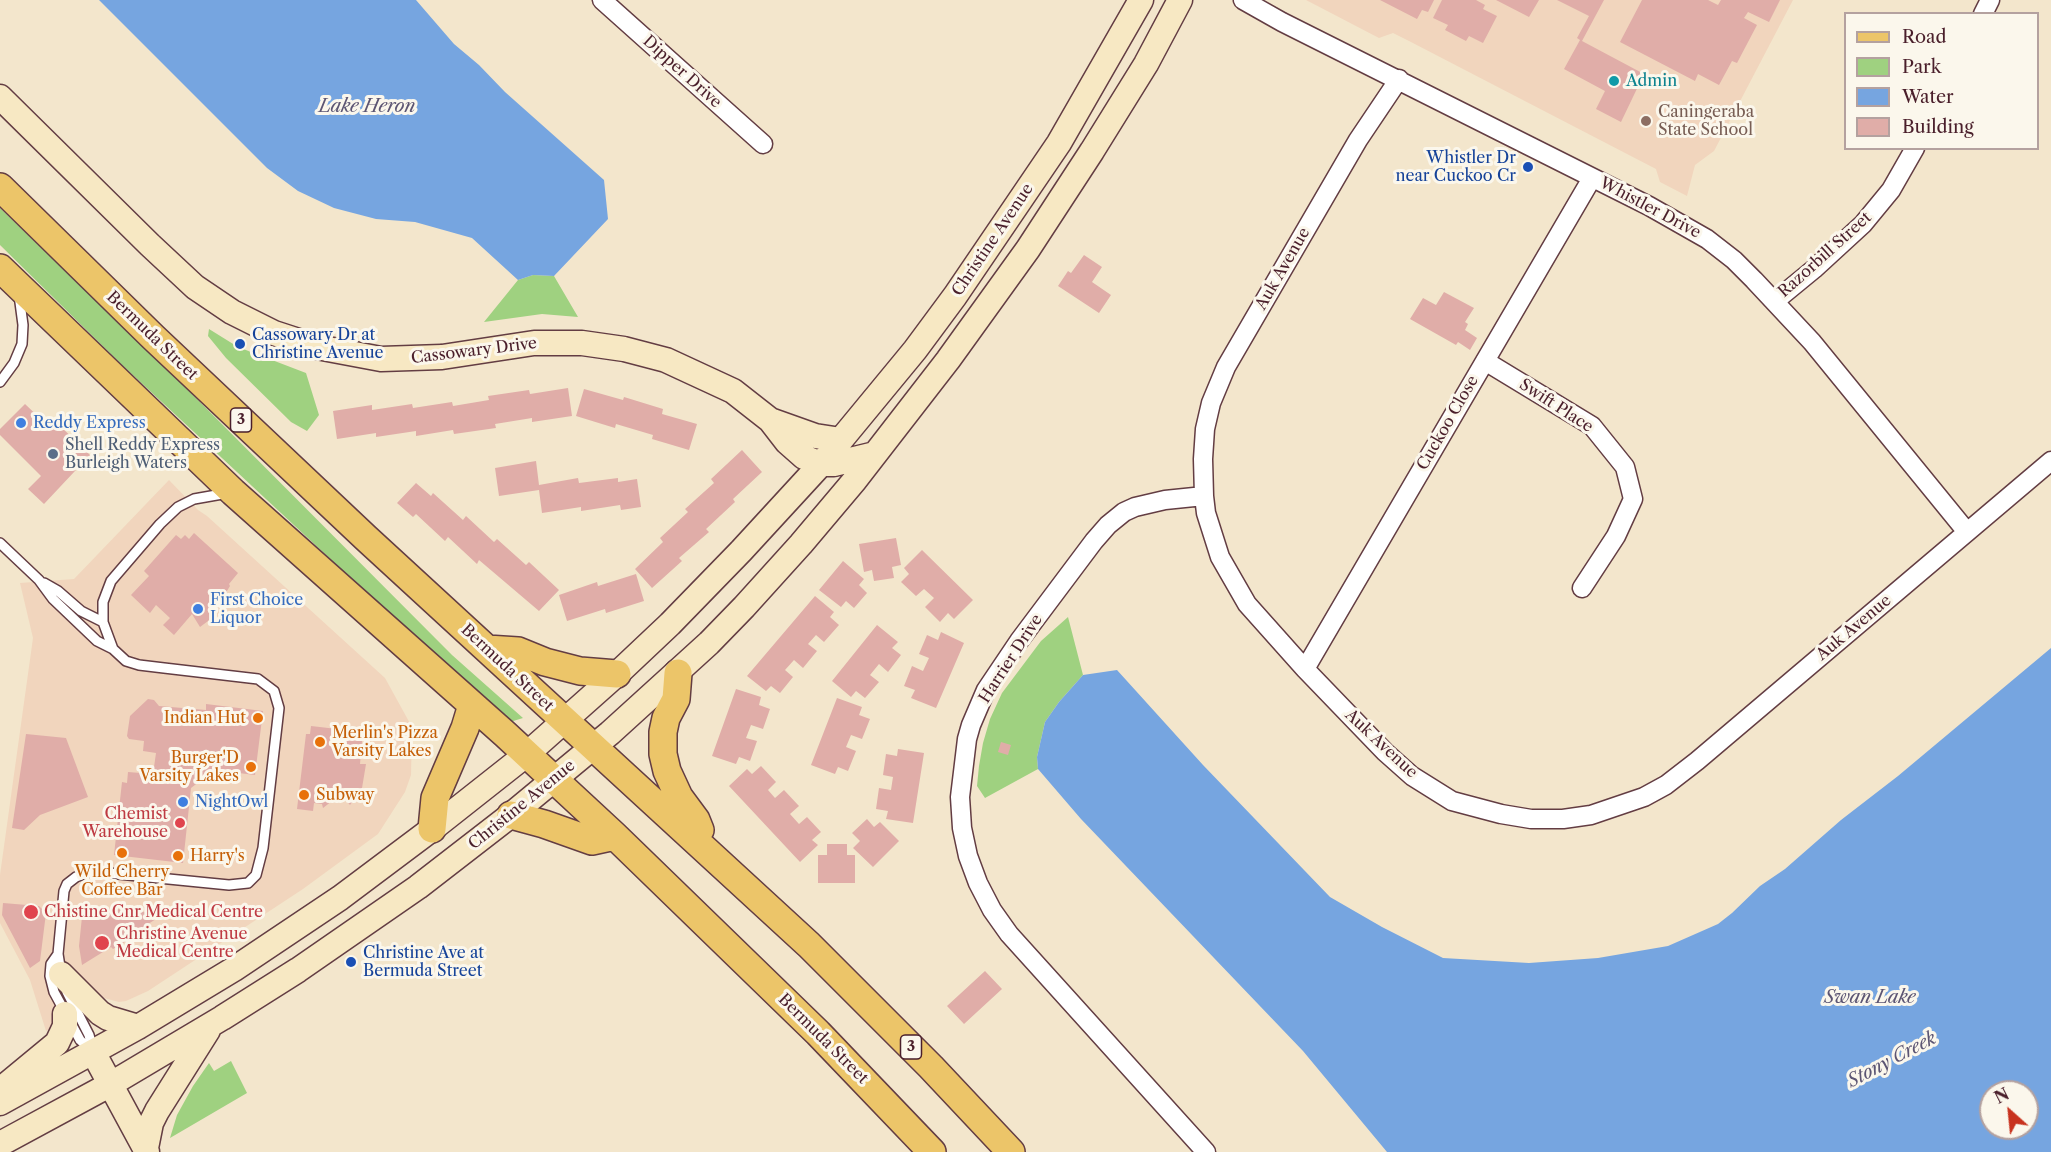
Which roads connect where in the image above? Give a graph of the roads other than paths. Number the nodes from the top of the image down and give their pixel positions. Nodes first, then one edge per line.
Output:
1 (602, 0) edge
2 (1141, 0) edge
3 (1180, 0) edge
4 (1243, 0) edge
5 (1399, 79) junction
6 (0, 96) edge
7 (763, 144) dead end
8 (1914, 150) edge
9 (1592, 178) junction
10 (0, 187) edge
11 (1028, 249) junction
12 (9, 277) edge
13 (955, 296) junction
14 (1774, 301) junction
15 (1485, 361) junction
16 (0, 382) edge
17 (770, 420) junction
18 (841, 440) junction
19 (875, 454) junction
20 (2051, 460) edge
21 (821, 464) junction
22 (233, 492) junction
23 (1204, 496) junction
24 (1967, 532) junction
25 (0, 543) edge
26 (39, 580) junction
27 (1582, 588) dead end
28 (103, 622) junction
29 (113, 649) junction
30 (487, 649) junction
31 (1305, 669) junction
32 (678, 672) junction
33 (617, 674) junction
34 (472, 705) junction
35 (565, 722) junction
36 (593, 747) junction
37 (527, 754) junction
38 (554, 779) junction
39 (511, 816) junction
40 (432, 829) junction
41 (615, 836) junction
42 (708, 850) junction
43 (59, 964) junction
44 (65, 1014) junction
45 (211, 1025) junction
46 (138, 1027) junction
47 (93, 1052) junction
48 (111, 1084) junction
49 (0, 1090) edge
50 (0, 1103) edge
51 (0, 1144) edge
52 (146, 1150) edge
53 (932, 1152) edge
54 (1011, 1152) edge
55 (1206, 1152) edge

1 - 7 street, Dipper Drive
2 - 13 street, Christine Avenue
3 - 11 street, Christine Avenue
4 - 5 street, Whistler Drive
5 - 9 street, Whistler Drive
5 - 23 street, Auk Avenue
6 - 17 street, Cassowary Drive
8 - 14 street, Razorbill Street
9 - 14 street, Whistler Drive
9 - 15 street, Cuckoo Close
10 - 30 main road, Bermuda Street / 3
11 - 13 street
11 - 19 street, Christine Avenue
12 - 16 lane
12 - 22 main road, Bermuda Street
13 - 18 street, Christine Avenue
14 - 24 street, Whistler Drive
15 - 27 street, Swift Place
15 - 31 street, Cuckoo Close
17 - 18 street, Cassowary Drive
17 - 21 street, Cassowary Drive
18 - 21 street, Christine Avenue
19 - 21 street
19 - 32 street, Christine Avenue
20 - 24 street, Auk Avenue
21 - 33 street, Christine Avenue
22 - 28 lane
22 - 34 main road, Bermuda Street
23 - 31 street, Auk Avenue
23 - 55 street, Harrier Drive
24 - 31 street, Auk Avenue
25 - 26 lane
26 - 28 lane
26 - 29 lane
28 - 29 lane
29 - 43 lane
30 - 33 main road
30 - 35 main road, Bermuda Street / 3
32 - 36 street, Christine Avenue
32 - 42 main road
33 - 35 street, Christine Avenue
34 - 37 main road, Bermuda Street
34 - 40 main road
35 - 36 main road, Bermuda Street / 3
35 - 37 street, Christine Avenue
36 - 38 street, Christine Avenue
36 - 42 main road, Bermuda Street / 3
37 - 38 main road, Bermuda Street
37 - 40 street, Christine Avenue
38 - 39 street, Christine Avenue
38 - 41 main road, Bermuda Street
39 - 41 main road
39 - 45 street, Christine Avenue
40 - 46 street, Christine Avenue
41 - 53 main road, Bermuda Street
42 - 54 main road, Bermuda Street / 3
43 - 44 lane
43 - 46 street
43 - 47 lane
44 - 47 lane
44 - 49 street
45 - 48 street, Christine Avenue
45 - 52 street
46 - 47 street, Christine Avenue
47 - 48 street
47 - 50 street, Christine Avenue
48 - 51 street, Christine Avenue
48 - 52 street

